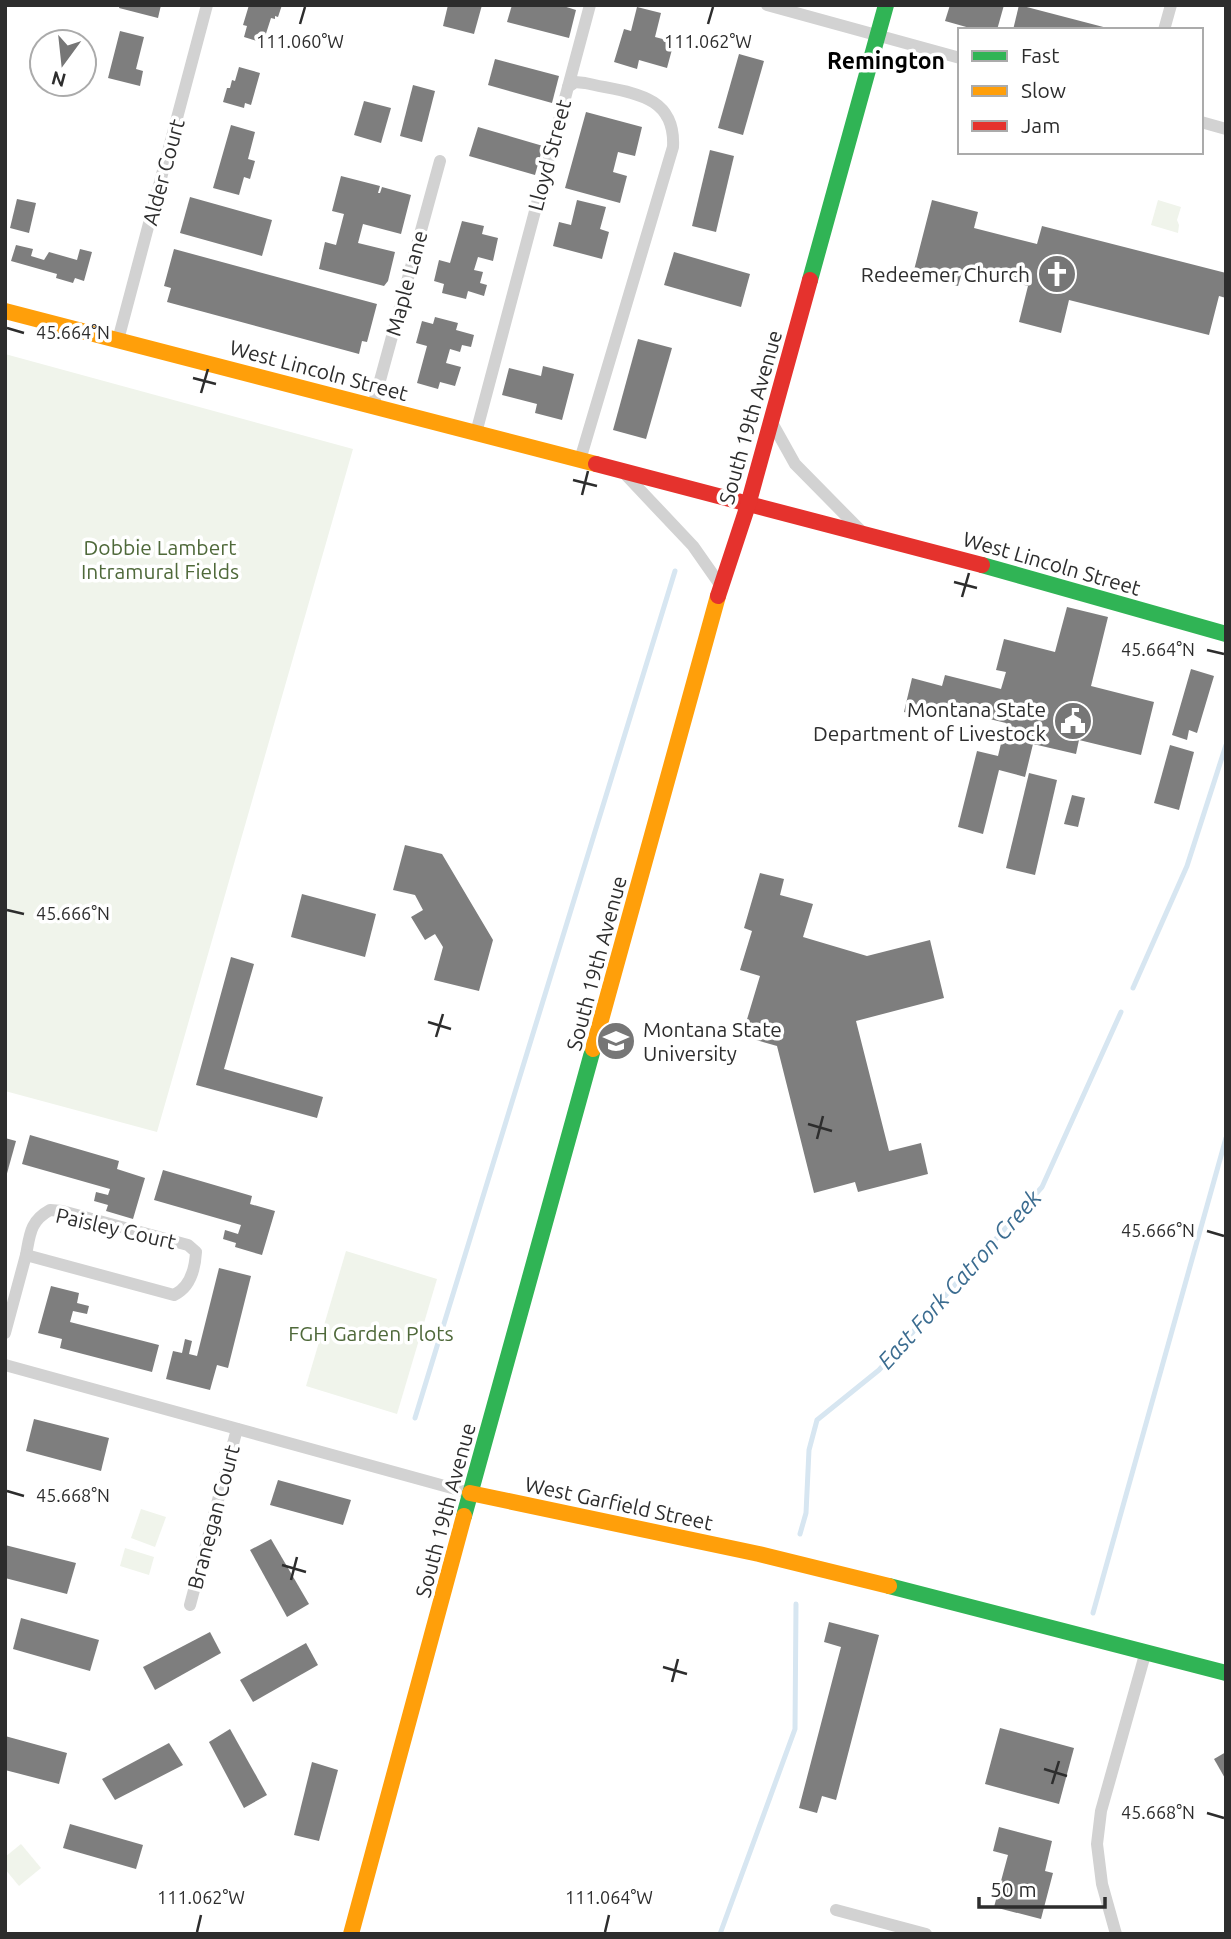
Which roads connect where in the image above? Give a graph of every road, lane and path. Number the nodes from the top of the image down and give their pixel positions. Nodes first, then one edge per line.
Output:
1 (207, 5) edge
2 (590, 5) edge
3 (768, 5) edge
4 (886, 5) edge
5 (1171, 5) edge
6 (1165, 28) edge
7 (877, 36) junction
8 (958, 57) edge
9 (568, 87) junction
10 (1203, 123) edge
11 (1226, 129) edge
12 (440, 161) dead end
13 (5, 311) edge
14 (118, 340) junction
15 (373, 406) junction
16 (771, 421) junction
17 (476, 433) junction
18 (580, 460) junction
19 (623, 471) junction
20 (748, 505) junction
21 (866, 536) junction
22 (721, 586) junction
23 (1226, 634) edge
24 (26, 1255) junction
25 (5, 1332) edge
26 (5, 1365) edge
27 (237, 1429) junction
28 (470, 1493) junction
29 (190, 1605) dead end
30 (1146, 1651) junction
31 (1226, 1674) edge
32 (836, 1910) dead end
33 (1113, 1933) edge
34 (351, 1934) edge
35 (926, 1934) edge

1 - 14 street, Alder Court
2 - 9 street
3 - 7 street
4 - 7 street, South 19th Avenue
5 - 6 street
7 - 8 street
7 - 16 street, South 19th Avenue
9 - 17 street, Lloyd Street
9 - 18 street, Lloyd Street
10 - 11 street
12 - 15 street, Maple Lane
13 - 14 street, West Lincoln Street
14 - 15 street, West Lincoln Street
15 - 17 street, West Lincoln Street
16 - 20 street, South 19th Avenue
16 - 21 street
17 - 18 street, West Lincoln Street
18 - 19 street, West Lincoln Street
19 - 20 street, West Lincoln Street
19 - 22 street
20 - 21 street, West Lincoln Street
20 - 22 street, South 19th Avenue
21 - 23 street, West Lincoln Street
22 - 28 street, South 19th Avenue
24 - 24 street, Paisley Court
24 - 25 street, Paisley Court
26 - 27 street, West Garfield Street
27 - 28 street, West Garfield Street
27 - 29 street, Branegan Court
28 - 30 street, West Garfield Street
28 - 34 street, South 19th Avenue
30 - 31 street, West Garfield Street
30 - 33 street
32 - 35 street

